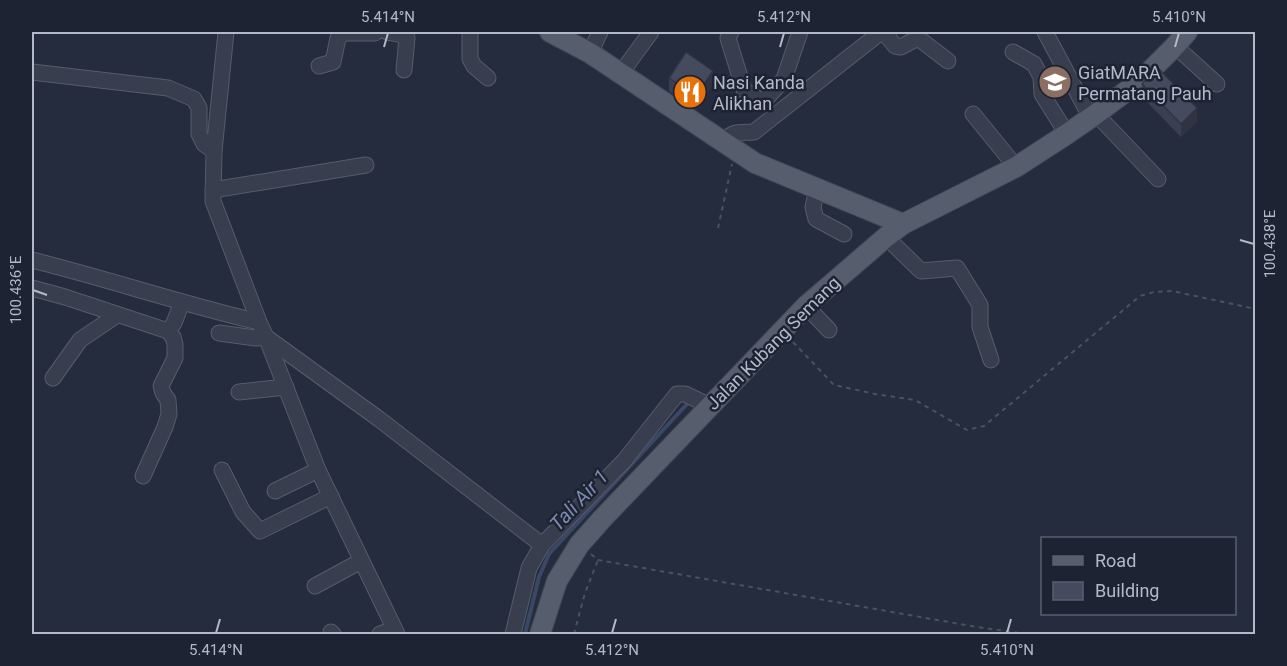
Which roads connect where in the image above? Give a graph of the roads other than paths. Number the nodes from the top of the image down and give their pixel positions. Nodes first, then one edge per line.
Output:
1 (226, 32) edge
2 (376, 32) edge
3 (387, 32) edge
4 (470, 32) edge
5 (550, 32) edge
6 (600, 32) edge
7 (651, 32) edge
8 (731, 32) edge
9 (800, 32) edge
10 (882, 32) edge
11 (1045, 32) edge
12 (1181, 39) edge
13 (1013, 52) dead end
14 (590, 53) junction
15 (948, 61) dead end
16 (319, 66) dead end
17 (404, 70) dead end
18 (32, 72) edge
19 (621, 73) junction
20 (488, 78) dead end
21 (1217, 84) dead end
22 (973, 114) dead end
23 (1093, 116) junction
24 (1068, 134) junction
25 (729, 146) junction
26 (214, 151) junction
27 (366, 165) dead end
28 (1016, 167) junction
29 (1158, 179) dead end
30 (817, 189) junction
31 (213, 190) junction
32 (903, 224) junction
33 (844, 234) dead end
34 (886, 237) junction
35 (32, 260) edge
36 (74, 271) junction
37 (32, 288) edge
38 (65, 297) junction
39 (182, 302) junction
40 (806, 306) junction
41 (117, 315) junction
42 (259, 322) junction
43 (829, 330) dead end
44 (168, 331) junction
45 (219, 333) dead end
46 (266, 338) junction
47 (991, 360) dead end
48 (53, 378) dead end
49 (286, 387) junction
50 (239, 392) dead end
51 (710, 406) junction
52 (222, 470) dead end
53 (318, 470) junction
54 (143, 476) dead end
55 (275, 491) dead end
56 (331, 496) junction
57 (542, 545) junction
58 (361, 561) junction
59 (315, 586) dead end
60 (390, 633) edge
61 (513, 634) edge
62 (540, 634) edge

1 - 26 street
2 - 16 street
3 - 17 street
4 - 20 street
5 - 14 main road
6 - 14 street
7 - 19 street
8 - 9 street
10 - 15 street
10 - 25 street
11 - 23 street
12 - 21 street
12 - 23 main road, Jalan Kubang Semang
13 - 24 street
14 - 19 main road
18 - 26 street
19 - 25 main road
22 - 28 street
23 - 24 main road, Jalan Kubang Semang
23 - 29 street
24 - 28 main road, Jalan Kubang Semang
25 - 30 main road
26 - 31 street
27 - 31 street
28 - 32 main road, Jalan Kubang Semang
30 - 32 main road
30 - 33 street
31 - 42 street
32 - 34 main road, Jalan Kubang Semang
34 - 40 main road, Jalan Kubang Semang
34 - 47 street
35 - 36 street
36 - 38 street
36 - 39 street
37 - 38 street
38 - 41 street
39 - 42 street
39 - 44 street
40 - 43 street
40 - 51 main road, Jalan Kubang Semang
41 - 44 street
41 - 48 street
42 - 46 street
44 - 54 street
45 - 46 street
46 - 49 street
46 - 57 street
49 - 50 street
49 - 53 street
51 - 57 street
51 - 62 main road, Jalan Kubang Semang
52 - 56 street
53 - 55 street
53 - 56 street
56 - 58 street
57 - 61 street
58 - 59 street
58 - 60 street

